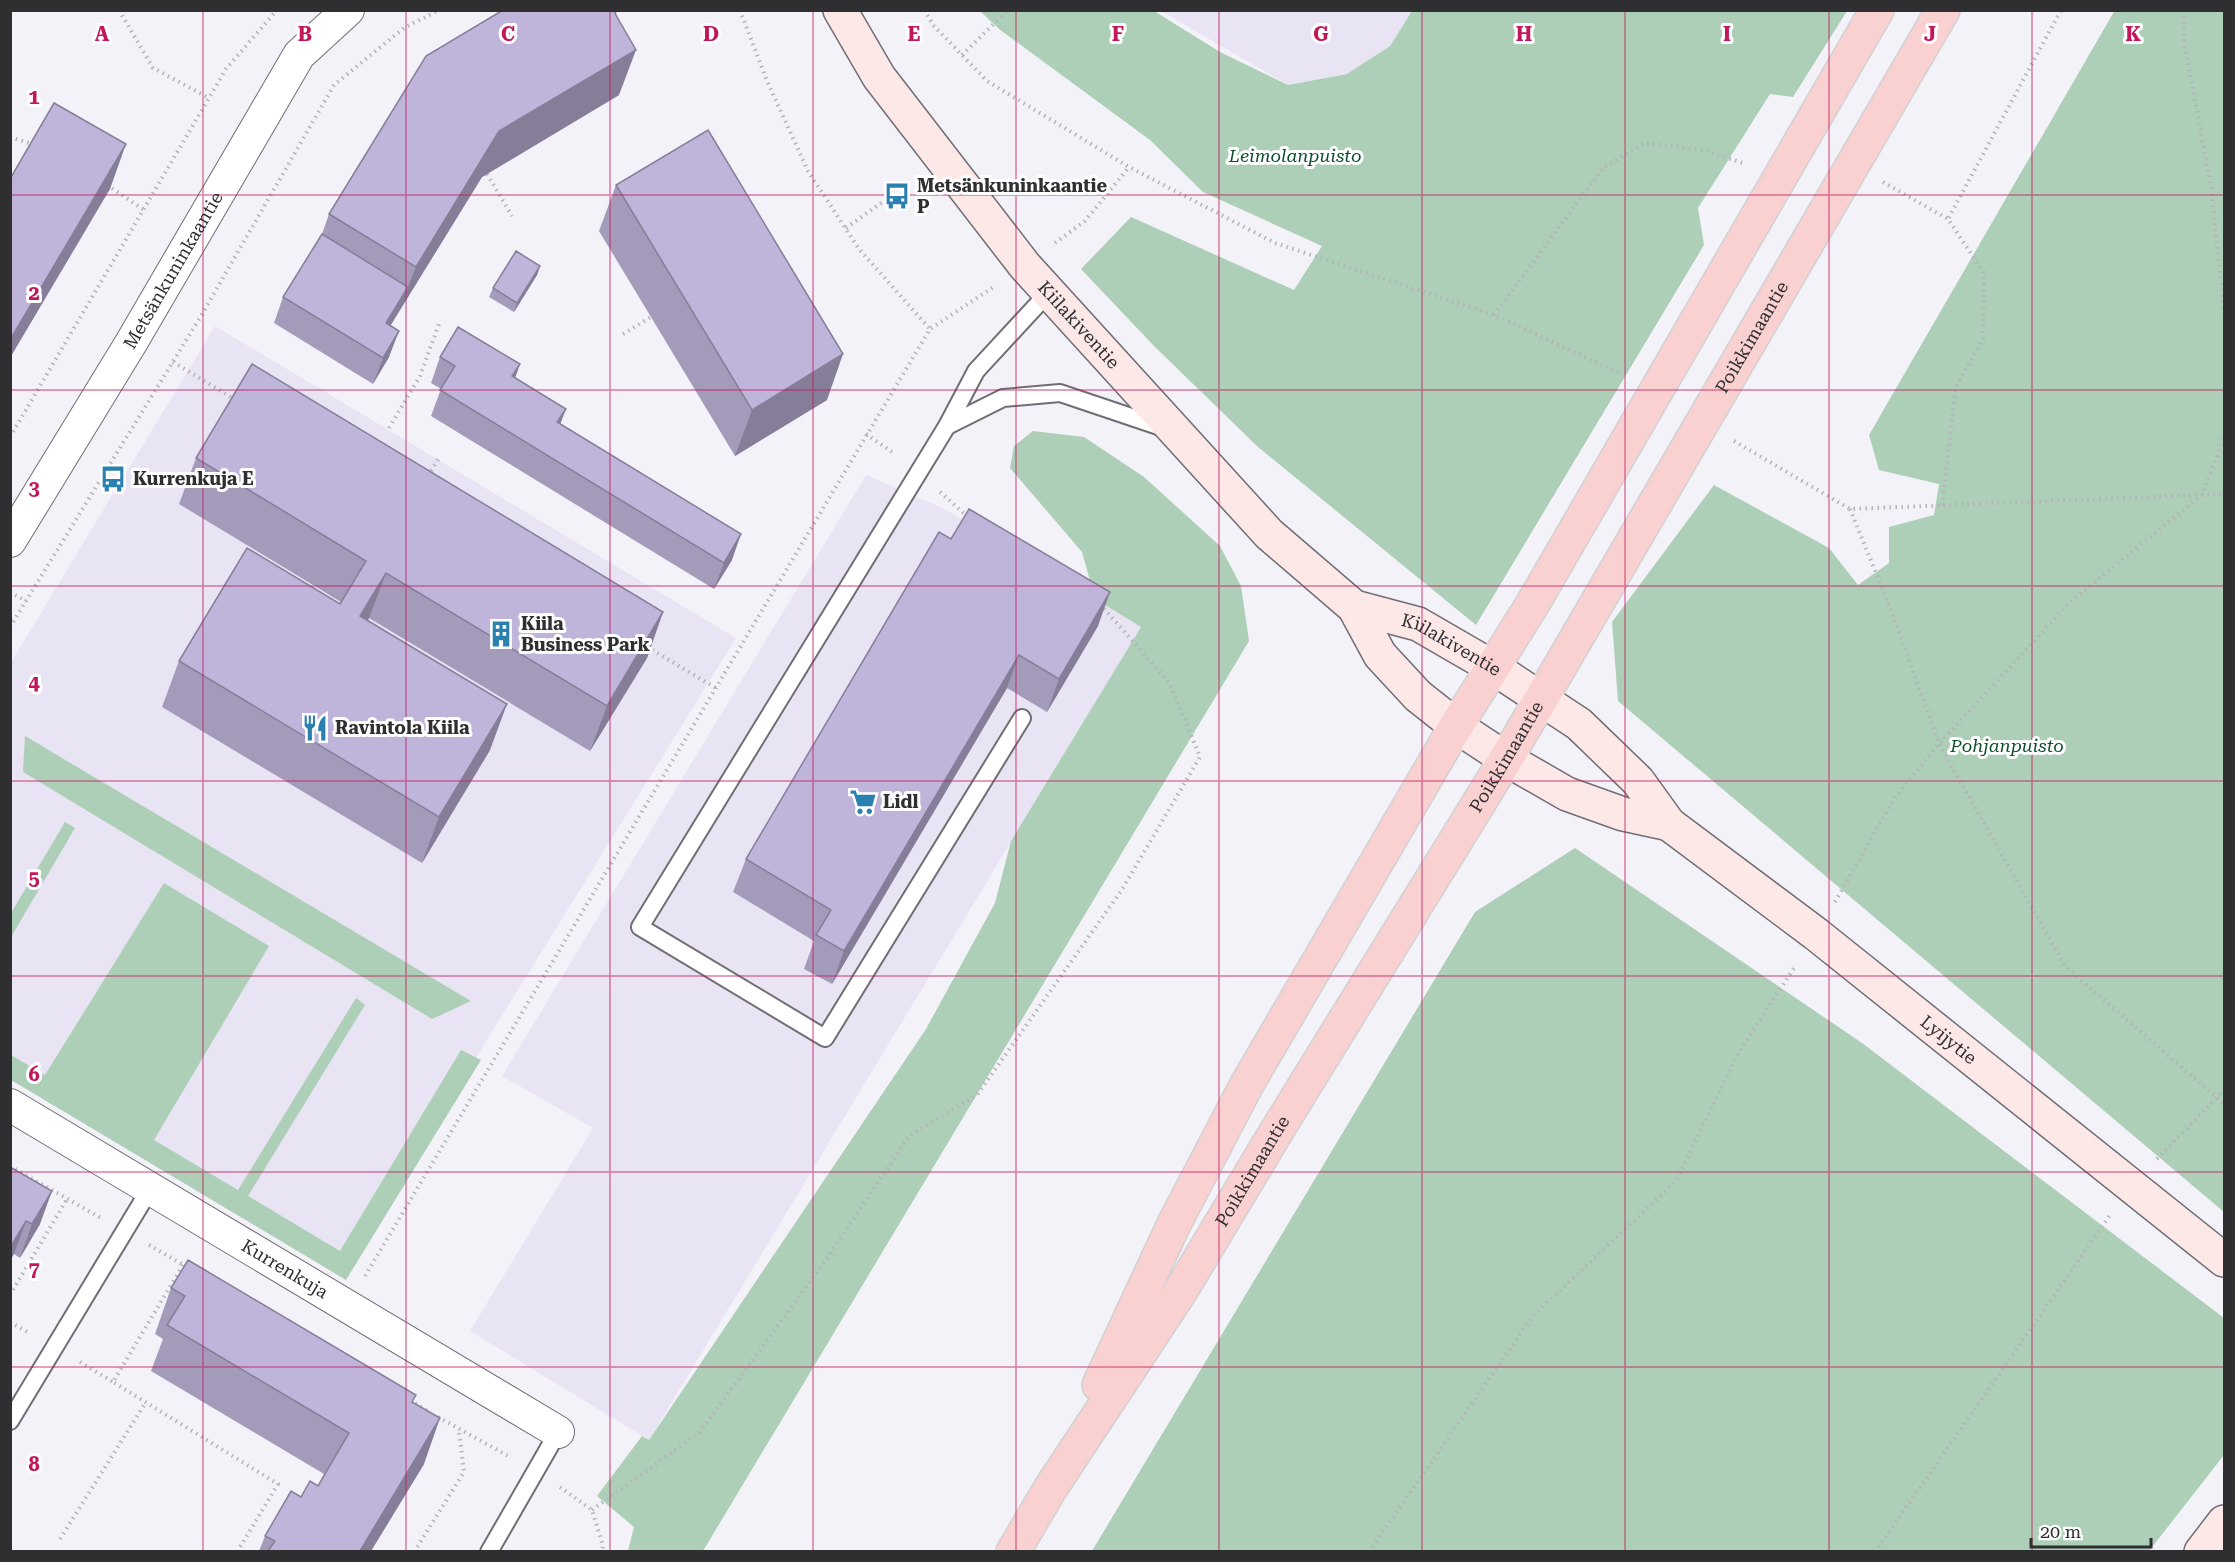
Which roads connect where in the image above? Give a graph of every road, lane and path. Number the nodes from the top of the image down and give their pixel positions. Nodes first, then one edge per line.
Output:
1 (119, 10) edge
2 (276, 10) edge
3 (348, 10) edge
4 (439, 10) edge
5 (740, 10) edge
6 (840, 10) edge
7 (924, 10) edge
8 (1008, 10) edge
9 (1877, 10) edge
10 (1943, 10) edge
11 (2061, 10) edge
12 (2184, 10) edge
13 (962, 56) junction
14 (209, 98) junction
15 (10, 136) edge
16 (38, 147) edge
17 (1751, 165) dead end
18 (1129, 167) junction
19 (487, 174) edge
20 (1881, 181) dead end
21 (100, 182) edge
22 (895, 193) dead end
23 (144, 210) junction
24 (512, 216) dead end
25 (1948, 219) junction
26 (846, 228) junction
27 (1025, 266) junction
28 (1049, 292) junction
29 (2224, 314) edge
30 (1494, 315) junction
31 (651, 317) dead end
32 (439, 324) dead end
33 (930, 329) junction
34 (623, 334) dead end
35 (173, 362) junction
36 (1632, 379) dead end
37 (242, 404) edge
38 (947, 426) junction
39 (389, 428) dead end
40 (1175, 432) junction
41 (866, 434) junction
42 (10, 437) edge
43 (2224, 438) edge
44 (1730, 439) dead end
45 (439, 459) dead end
46 (918, 471) junction
47 (428, 477) edge
48 (2224, 494) edge
49 (2202, 495) junction
50 (1942, 505) junction
51 (1850, 509) junction
52 (975, 524) edge
53 (10, 540) edge
54 (10, 592) edge
55 (1095, 598) edge
56 (26, 601) junction
57 (1354, 607) junction
58 (10, 627) edge
59 (645, 645) edge
60 (1494, 668) junction
61 (716, 688) junction
62 (1542, 699) junction
63 (1022, 718) dead end
64 (1456, 726) junction
65 (1940, 744) junction
66 (1506, 759) junction
67 (1669, 824) junction
68 (1816, 934) junction
69 (2224, 1092) edge
70 (2217, 1097) junction
71 (2224, 1104) edge
72 (10, 1105) edge
73 (10, 1166) edge
74 (2132, 1186) junction
75 (150, 1189) junction
76 (67, 1199) junction
77 (124, 1230) junction
78 (2224, 1260) edge
79 (183, 1265) junction
80 (193, 1271) edge
81 (10, 1295) edge
82 (347, 1306) junction
83 (401, 1395) edge
84 (146, 1402) junction
85 (10, 1420) edge
86 (558, 1432) joint
87 (1050, 1489) junction
88 (592, 1510) dead end
89 (2224, 1522) edge
90 (60, 1539) dead end
91 (237, 1551) edge
92 (414, 1551) edge
93 (489, 1551) edge
94 (1013, 1551) edge
95 (1369, 1551) edge
96 (1875, 1551) edge
97 (2201, 1551) edge

1 - 14 path
2 - 14 path
3 - 53 street, Metsänkuninkaantie
4 - 35 path
5 - 26 path
6 - 27 street, Kiilakiventie
7 - 13 path
8 - 13 path
9 - 60 main road, Poikkimaantie
10 - 62 main road, Poikkimaantie
11 - 25 path
12 - 29 path
13 - 18 path
14 - 23 path
15 - 16 path
17 - 30 path
18 - 27 path
18 - 30 path
19 - 24 path
20 - 25 path
21 - 23 path
22 - 26 path
23 - 42 path
25 - 50 path
26 - 33 path
27 - 28 street, Kiilakiventie
27 - 33 path
28 - 38 lane
28 - 40 street, Kiilakiventie
30 - 36 path
31 - 34 path
32 - 39 path
33 - 41 path
35 - 37 path
35 - 56 path
38 - 40 lane
38 - 46 lane
40 - 57 street, Kiilakiventie
41 - 46 path
41 - 61 path
43 - 49 path
44 - 51 path
45 - 47 path
46 - 52 path
46 - 63 lane
48 - 49 path
49 - 50 path
49 - 65 path
50 - 51 path
51 - 65 path
54 - 56 path
55 - 88 path
56 - 58 path
57 - 60 street, Kiilakiventie
57 - 64 street, Kiilakiventie
59 - 61 path
60 - 62 street, Kiilakiventie
60 - 64 main road, Poikkimaantie
61 - 82 path
62 - 66 main road, Poikkimaantie
62 - 67 street, Lyijytie
64 - 66 street, Lyijytie
64 - 87 main road, Poikkimaantie
65 - 68 path
65 - 70 path
66 - 67 street, Lyijytie
66 - 87 main road, Poikkimaantie
67 - 68 street, Lyijytie
68 - 74 street, Lyijytie
68 - 95 path
69 - 70 path
70 - 71 path
70 - 74 path
72 - 75 street, Kurrenkuja
73 - 76 path
74 - 78 street, Lyijytie
74 - 96 path
75 - 77 lane
75 - 82 street, Kurrenkuja
76 - 77 path
76 - 81 path
77 - 79 path
77 - 85 lane
79 - 80 path
79 - 84 path
82 - 86 street, Kurrenkuja
83 - 92 path
84 - 90 path
84 - 91 path
86 - 93 lane
87 - 94 main road, Poikkimaantie
89 - 97 street

